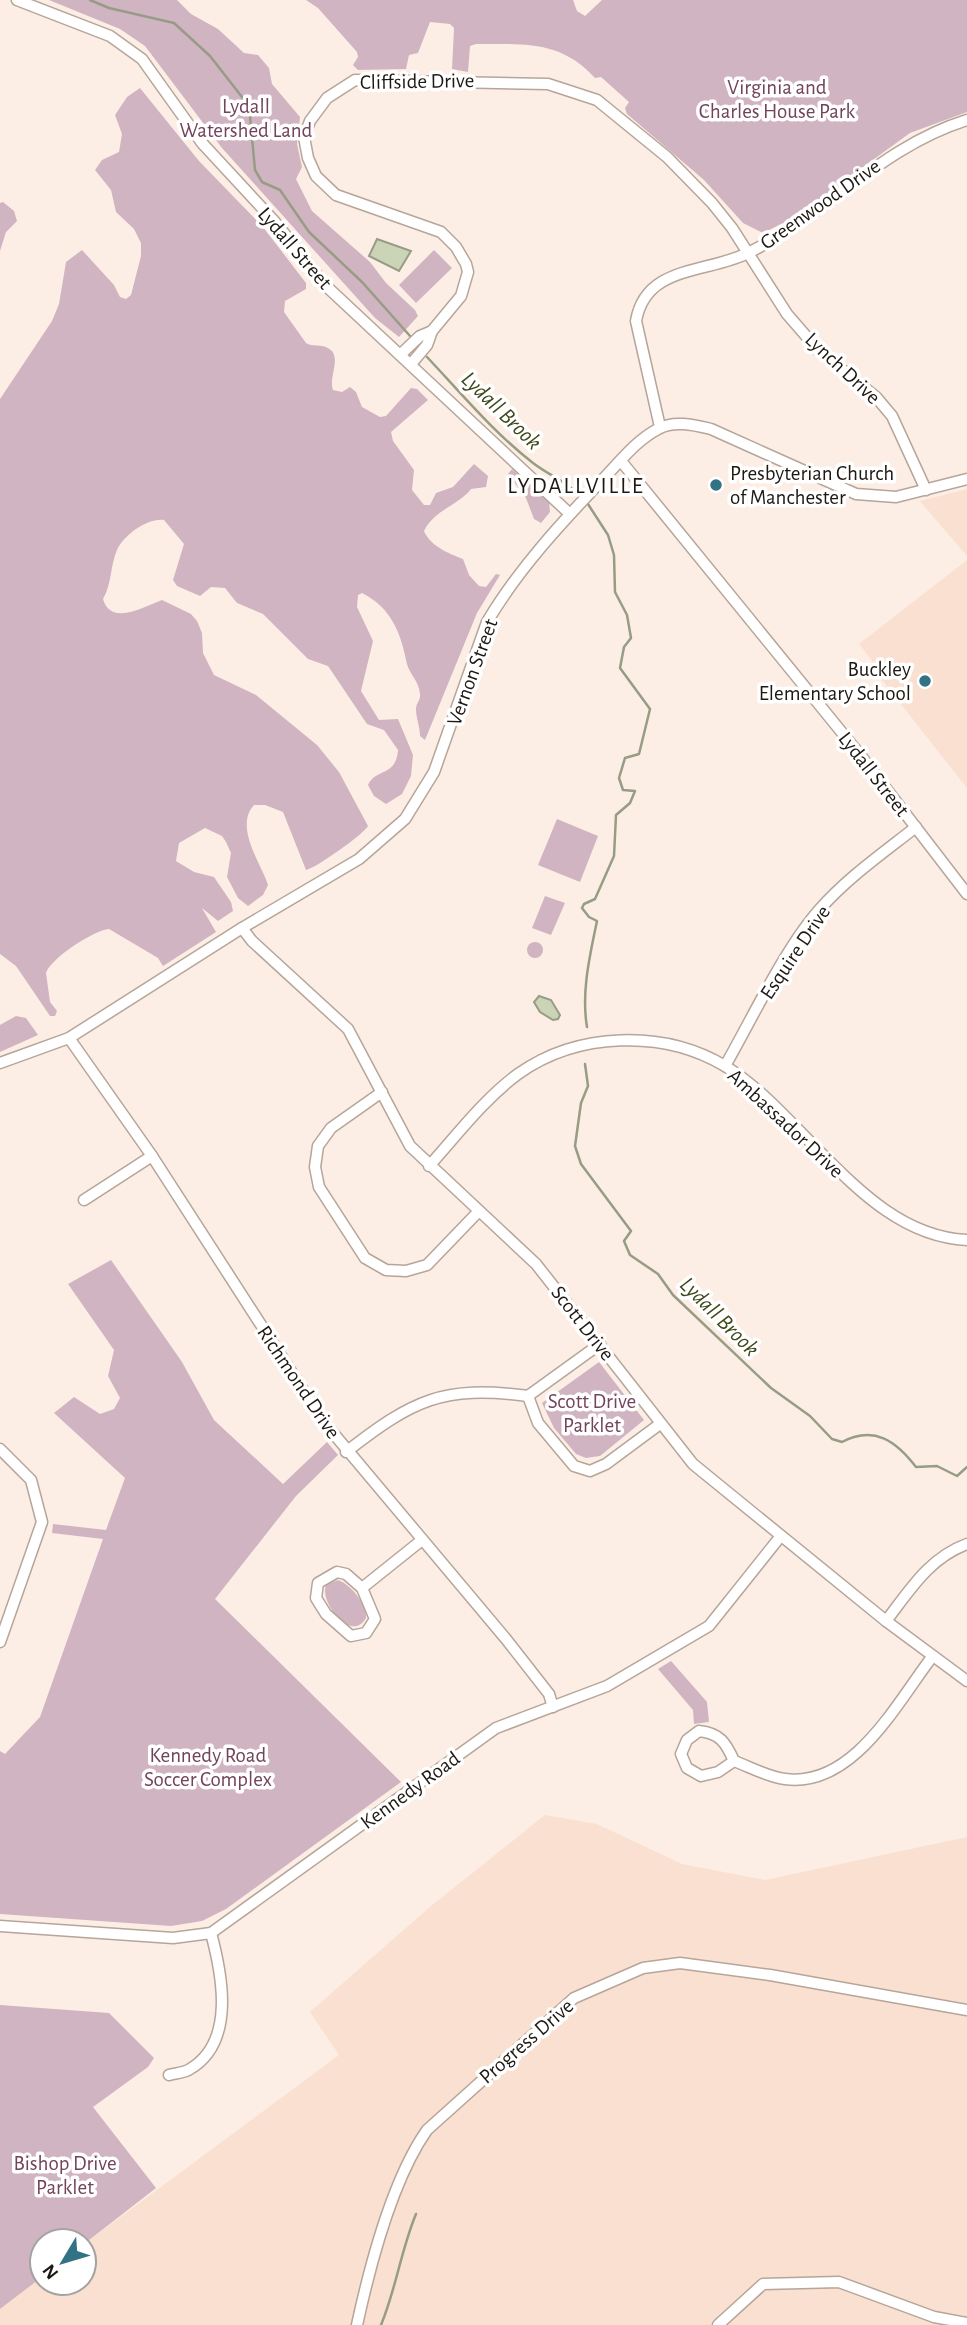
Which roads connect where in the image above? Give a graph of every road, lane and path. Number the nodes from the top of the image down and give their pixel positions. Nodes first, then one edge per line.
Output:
1 (17, 0) edge
2 (967, 120) edge
3 (746, 254) junction
4 (432, 331) junction
5 (401, 354) junction
6 (411, 364) junction
7 (660, 427) junction
8 (621, 461) junction
9 (967, 480) edge
10 (926, 490) junction
11 (570, 514) junction
12 (916, 827) junction
13 (967, 894) edge
14 (242, 928) junction
15 (69, 1038) junction
16 (0, 1063) edge
17 (725, 1066) junction
18 (382, 1092) junction
19 (152, 1156) junction
20 (429, 1166) junction
21 (84, 1200) dead end
22 (479, 1212) junction
23 (967, 1240) edge
24 (600, 1344) junction
25 (528, 1396) junction
26 (660, 1424) junction
27 (0, 1449) edge
28 (346, 1452) junction
29 (780, 1537) junction
30 (422, 1540) junction
31 (967, 1544) edge
32 (362, 1588) junction
33 (886, 1621) junction
34 (0, 1642) edge
35 (932, 1657) junction
36 (967, 1681) edge
37 (553, 1707) junction
38 (734, 1761) junction
39 (0, 1926) edge
40 (211, 1933) junction
41 (967, 2010) edge
42 (169, 2075) dead end
43 (967, 2323) edge
44 (356, 2325) edge
45 (718, 2325) edge

1 - 5 street, Lydall Street
2 - 3 street, Greenwood Drive
3 - 4 street, Cliffside Drive
3 - 7 street, Greenwood Drive
3 - 10 street, Lynch Drive
4 - 5 street, Cliffside Drive
4 - 6 street, Cliffside Drive
5 - 6 street, Lydall Street
6 - 11 street, Lydall Street
7 - 8 street, Vernon Street
7 - 10 street
8 - 11 street, Vernon Street
8 - 12 street, Lydall Street
9 - 10 street
11 - 14 street, Vernon Street
12 - 13 street, Lydall Street
12 - 17 street, Esquire Drive
14 - 15 street, Vernon Street
14 - 18 street, Scott Drive
15 - 16 street, Vernon Street
15 - 19 street, Richmond Drive
17 - 20 street, Ambassador Drive
17 - 23 street, Ambassador Drive
18 - 20 street, Scott Drive
18 - 22 street
19 - 21 street
19 - 28 street, Richmond Drive
20 - 22 street, Scott Drive
22 - 24 street, Scott Drive
24 - 25 street
24 - 26 street, Scott Drive
25 - 26 street
25 - 28 street
26 - 29 street, Scott Drive
27 - 34 street
28 - 30 street, Richmond Drive
29 - 33 street, Scott Drive
29 - 37 street, Kennedy Road
30 - 32 street
30 - 37 street, Richmond Drive
31 - 33 street
32 - 32 street
33 - 35 street, Scott Drive
35 - 36 street, Scott Drive
35 - 38 street
37 - 40 street, Kennedy Road
38 - 38 street
39 - 40 street, Kennedy Road
40 - 42 street
41 - 44 street, Progress Drive
43 - 45 street

